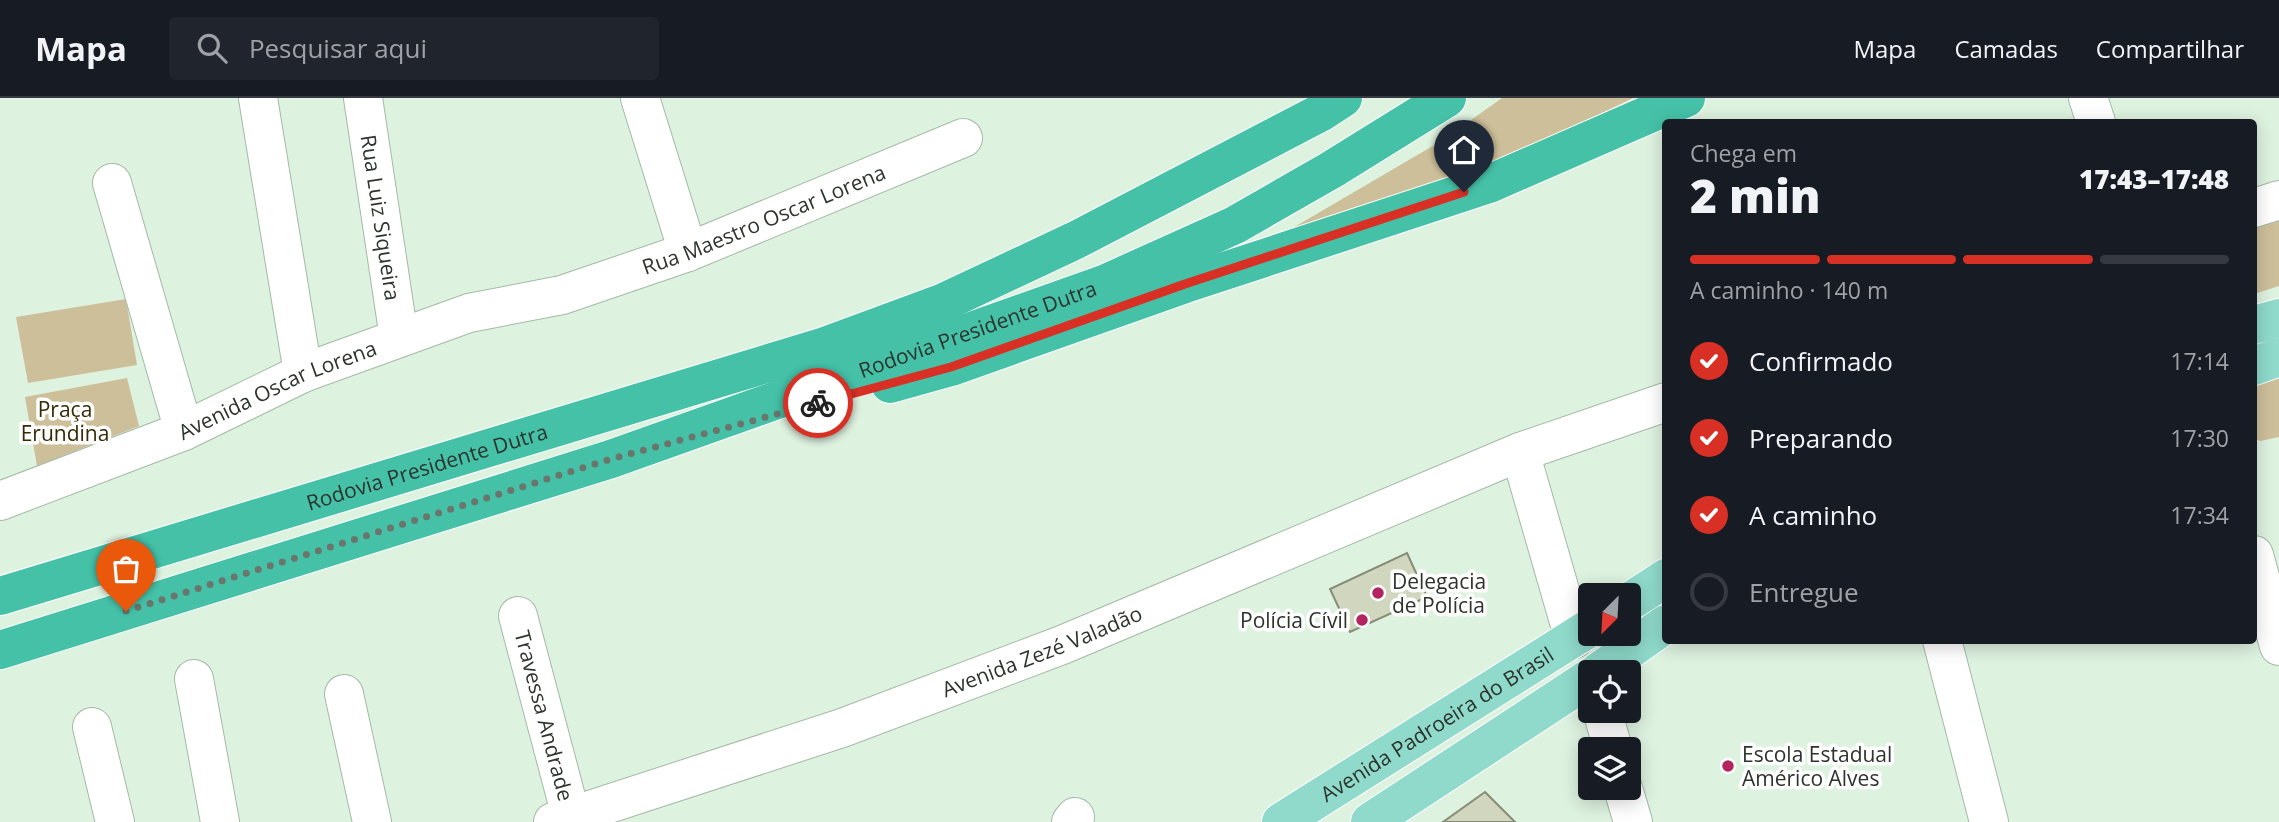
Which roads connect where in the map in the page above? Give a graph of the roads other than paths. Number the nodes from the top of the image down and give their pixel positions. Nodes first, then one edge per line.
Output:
1 (258, 98) edge
2 (363, 98) edge
3 (640, 98) edge
4 (1343, 98) edge
5 (1447, 98) edge
6 (1686, 98) edge
7 (2088, 98) edge
8 (2095, 119) edge
9 (963, 138) dead end
10 (112, 183) dead end
11 (2279, 200) edge
12 (2257, 207) edge
13 (688, 252) junction
14 (562, 295) joint
15 (2279, 317) edge
16 (2257, 324) edge
17 (399, 338) junction
18 (2279, 357) edge
19 (2257, 365) edge
20 (303, 373) junction
21 (1662, 403) edge
22 (184, 431) junction
23 (1520, 452) junction
24 (611, 459) junction
25 (0, 501) edge
26 (2257, 566) edge
27 (1662, 581) edge
28 (1642, 594) edge
29 (0, 596) edge
30 (518, 616) dead end
31 (1578, 621) edge
32 (1662, 627) edge
33 (1578, 636) edge
34 (1943, 644) edge
35 (2279, 646) edge
36 (0, 650) edge
37 (1615, 660) edge
38 (194, 679) dead end
39 (1578, 686) edge
40 (344, 694) dead end
41 (92, 727) dead end
42 (1627, 800) edge
43 (562, 819) edge
44 (115, 822) edge
45 (220, 822) edge
46 (372, 822) edge
47 (1281, 822) edge
48 (1370, 822) edge
49 (1633, 822) edge
50 (1989, 822) edge

1 - 20 street
2 - 17 street, Rua Luiz Siqueira
3 - 13 street
4 - 29 highway, Rodovia Presidente Dutra
5 - 24 highway, Rodovia Presidente Dutra
6 - 24 highway
7 - 8 street
9 - 13 street, Rua Maestro Oscar Lorena
10 - 22 street
11 - 12 street
13 - 14 street, Rua Maestro Oscar Lorena
14 - 17 street, Avenida Oscar Lorena
15 - 16 main road
17 - 20 street, Avenida Oscar Lorena
18 - 19 main road
20 - 22 street, Avenida Oscar Lorena
21 - 23 street, Avenida Zezé Valadão
22 - 25 street, Avenida Oscar Lorena
23 - 31 street
23 - 43 street, Avenida Zezé Valadão
24 - 36 highway, Rodovia Presidente Dutra
26 - 35 street
27 - 28 main road
30 - 43 street, Travessa Andrade
32 - 37 main road
33 - 47 main road, Avenida Padroeira do Brasil
34 - 50 street
38 - 45 street
39 - 48 main road, Avenida Padroeira do Brasil
40 - 46 street
41 - 44 street
42 - 49 street

